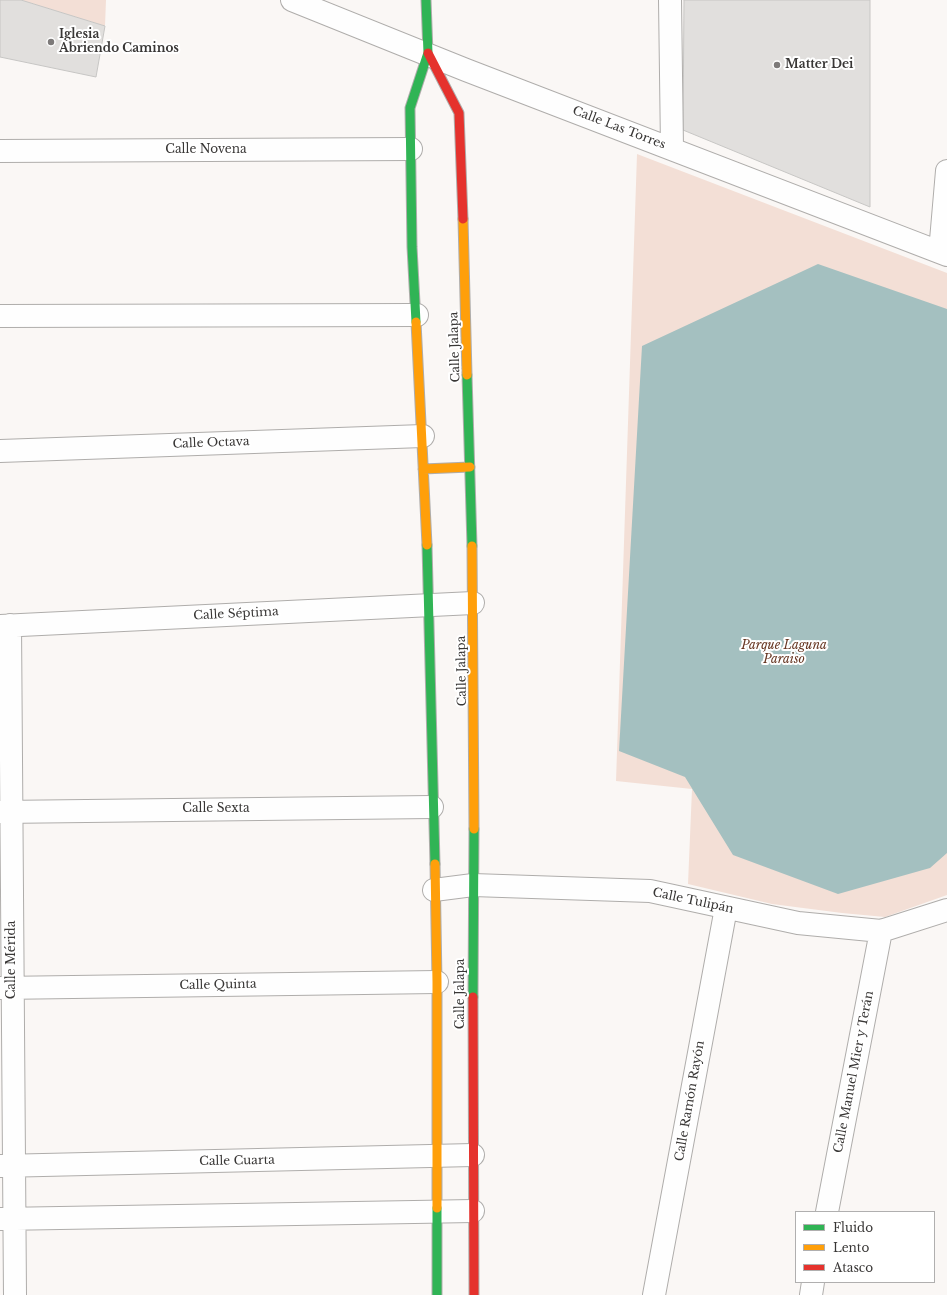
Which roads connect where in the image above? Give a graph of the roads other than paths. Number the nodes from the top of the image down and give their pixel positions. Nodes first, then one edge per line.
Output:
1 (292, 0) edge
2 (426, 0) edge
3 (670, 0) edge
4 (428, 53) junction
5 (672, 148) junction
6 (411, 149) junction
7 (0, 151) edge
8 (947, 170) edge
9 (944, 254) edge
10 (417, 315) junction
11 (0, 316) edge
12 (423, 436) junction
13 (0, 451) edge
14 (470, 467) junction
15 (423, 469) junction
16 (473, 603) junction
17 (428, 604) junction
18 (5, 625) edge
19 (432, 807) junction
20 (6, 811) edge
21 (473, 885) junction
22 (434, 890) junction
23 (726, 908) junction
24 (947, 910) edge
25 (881, 931) junction
26 (436, 982) junction
27 (6, 988) edge
28 (473, 1155) junction
29 (436, 1156) junction
30 (7, 1166) edge
31 (437, 1210) junction
32 (473, 1211) junction
33 (827, 1211) edge
34 (7, 1219) edge
35 (813, 1283) edge
36 (15, 1295) edge
37 (437, 1295) edge
38 (474, 1295) edge
39 (654, 1295) edge
40 (811, 1295) edge

1 - 4 street, Calle Las Torres
2 - 4 street, Calle Jalapa
3 - 5 street
4 - 5 street, Calle Las Torres
4 - 6 street, Calle Jalapa
4 - 14 street, Calle Jalapa
5 - 9 street, Calle Las Torres
6 - 7 street, Calle Novena
6 - 10 street, Calle Jalapa
8 - 9 street
10 - 11 street
10 - 12 street, Calle Jalapa
12 - 13 street, Calle Octava
12 - 15 street, Calle Jalapa
14 - 15 street
14 - 16 street, Calle Jalapa
15 - 17 street, Calle Jalapa
16 - 17 street, Calle Séptima
16 - 21 street, Calle Jalapa
17 - 18 street, Calle Séptima
17 - 19 street, Calle Jalapa
18 - 20 street, Calle Mérida
19 - 20 street, Calle Sexta
19 - 22 street, Calle Jalapa
20 - 27 street, Calle Mérida
21 - 22 street, Calle Tulipán
21 - 23 street, Calle Tulipán
21 - 28 street, Calle Jalapa
22 - 26 street, Calle Jalapa
23 - 25 street, Calle Tulipán
23 - 39 street, Calle Ramón Rayón
24 - 25 street, Calle Tulipán
25 - 33 street, Calle Manuel Mier y Terán
26 - 27 street, Calle Quinta
26 - 29 street, Calle Jalapa
27 - 30 street, Calle Mérida
28 - 29 street, Calle Cuarta
28 - 32 street, Calle Jalapa
29 - 30 street, Calle Cuarta
29 - 31 street, Calle Jalapa
30 - 34 street, Calle Mérida
31 - 32 street
31 - 34 street
31 - 37 street, Calle Jalapa
32 - 38 street, Calle Jalapa
34 - 36 street, Calle Mérida
35 - 40 street

